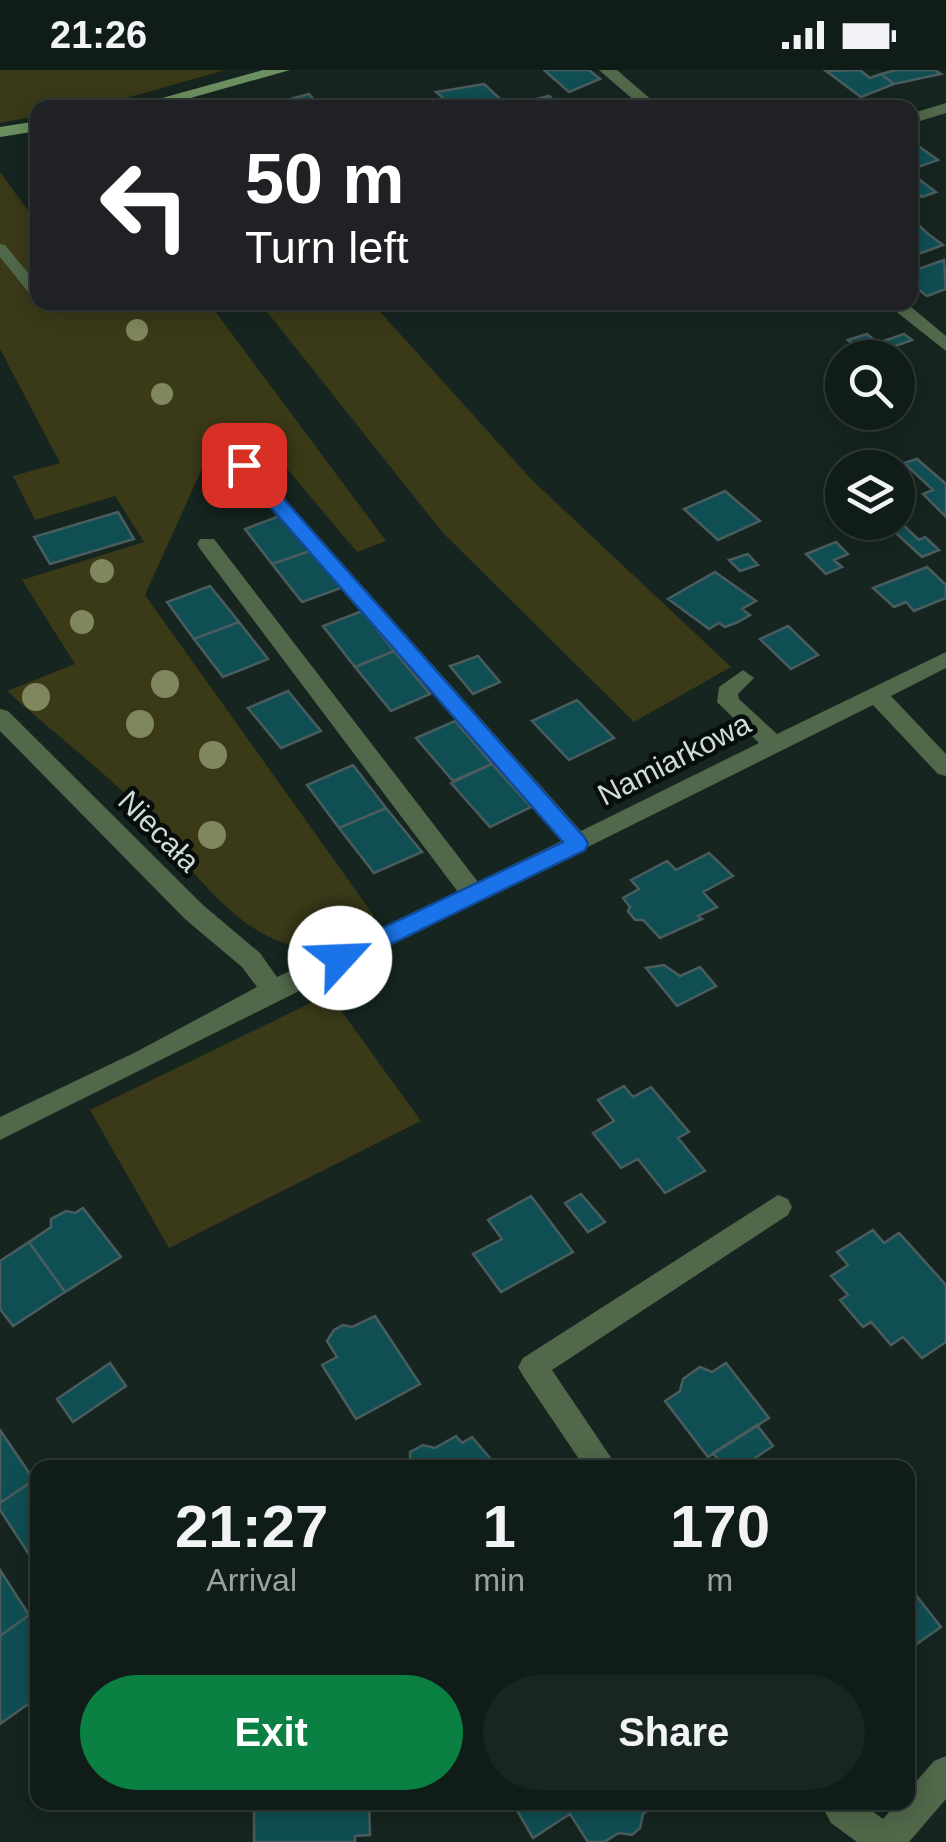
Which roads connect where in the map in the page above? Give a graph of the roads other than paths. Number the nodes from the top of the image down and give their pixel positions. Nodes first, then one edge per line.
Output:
1 (282, 70) edge
2 (608, 70) edge
3 (165, 100) edge
4 (644, 100) edge
5 (946, 108) edge
6 (918, 117) edge
7 (30, 127) edge
8 (0, 132) edge
9 (0, 248) edge
10 (30, 286) edge
11 (903, 310) edge
12 (946, 311) edge
13 (918, 321) junction
14 (946, 344) edge
15 (244, 465) dead end
16 (208, 544) dead end
17 (946, 659) edge
18 (743, 678) dead end
19 (877, 695) junction
20 (0, 718) edge
21 (774, 745) junction
22 (946, 768) edge
23 (578, 844) junction
24 (474, 896) junction
25 (274, 990) junction
26 (0, 1129) edge
27 (778, 1207) dead end
28 (597, 1460) edge
29 (946, 1772) edge
30 (915, 1808) edge
31 (842, 1810) edge
32 (913, 1810) edge
33 (886, 1842) edge

1 - 3 street
2 - 4 street
5 - 6 street
7 - 8 street
9 - 10 lane
11 - 13 street
12 - 13 street
13 - 14 street
15 - 23 street
16 - 24 street
17 - 19 street, Namiarkowa
18 - 21 street
19 - 21 street, Namiarkowa
19 - 22 street
20 - 25 street, Niecała
21 - 23 street, Namiarkowa
23 - 24 street, Namiarkowa
24 - 25 street, Namiarkowa
25 - 26 street, Namiarkowa
27 - 28 street
29 - 30 street
31 - 33 street
32 - 33 street

